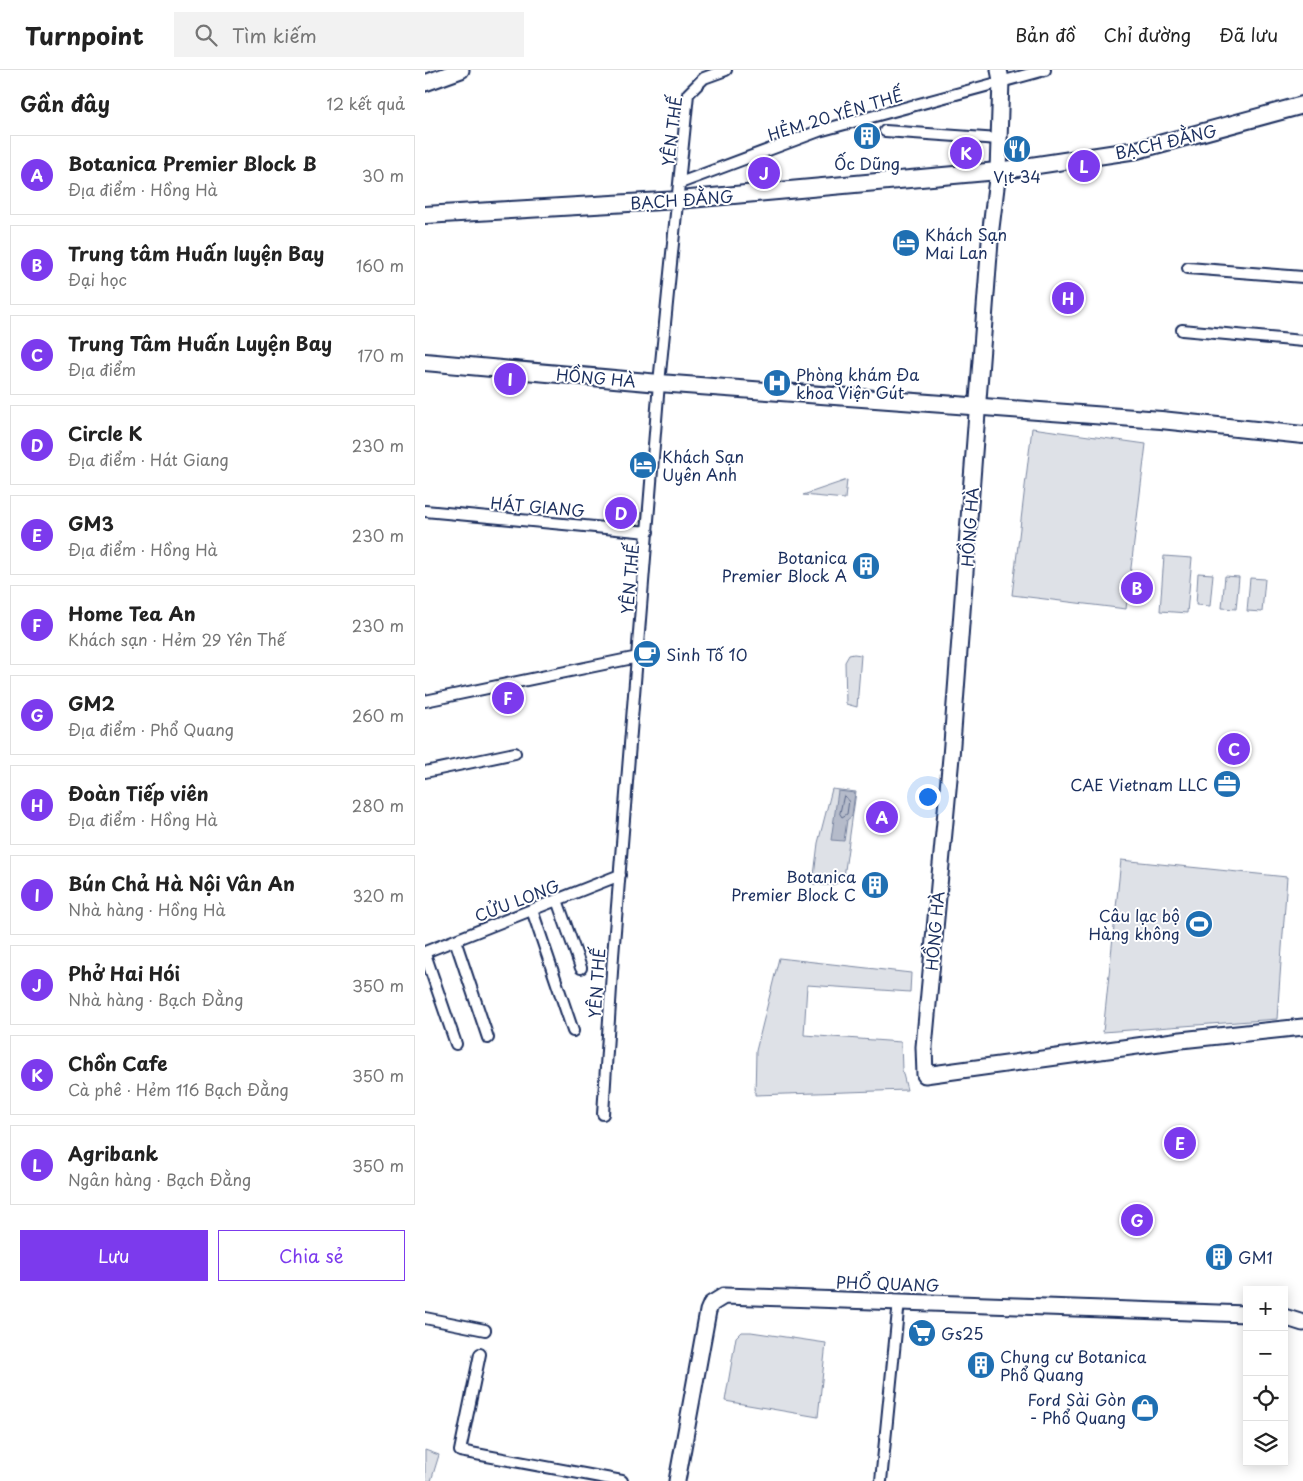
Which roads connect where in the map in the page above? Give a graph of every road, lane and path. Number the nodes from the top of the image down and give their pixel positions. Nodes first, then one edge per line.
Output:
1 (461, 70) edge
2 (726, 70) edge
3 (1045, 70) edge
4 (1000, 75) edge
5 (425, 83) edge
6 (1303, 105) edge
7 (885, 131) dead end
8 (999, 138) junction
9 (998, 172) junction
10 (680, 183) junction
11 (679, 200) junction
12 (425, 215) edge
13 (1188, 268) dead end
14 (1303, 278) edge
15 (1182, 330) dead end
16 (1303, 341) edge
17 (425, 362) edge
18 (659, 383) junction
19 (977, 406) junction
20 (1303, 435) edge
21 (425, 511) edge
22 (648, 532) junction
23 (638, 657) junction
24 (425, 701) edge
25 (515, 753) dead end
26 (425, 771) edge
27 (620, 876) junction
28 (557, 900) junction
29 (532, 910) junction
30 (455, 940) junction
31 (425, 953) edge
32 (581, 968) dead end
33 (1303, 1027) edge
34 (573, 1031) dead end
35 (487, 1038) dead end
36 (456, 1044) dead end
37 (603, 1114) dead end
38 (899, 1301) junction
39 (1243, 1314) edge
40 (425, 1318) edge
41 (1288, 1318) edge
42 (1303, 1323) edge
43 (485, 1330) dead end
44 (480, 1354) dead end
45 (622, 1481) edge
46 (677, 1481) edge
47 (881, 1481) edge

1 - 5 street
2 - 10 street, YÊN THẾ
3 - 4 street, HẺM 20 YÊN THẾ
4 - 8 street
4 - 10 street, HẺM 20 YÊN THẾ
6 - 9 main road, BẠCH ĐẰNG
7 - 8 street
8 - 9 street
9 - 11 main road, BẠCH ĐẰNG
9 - 19 street, HỒNG HÀ
10 - 11 street, YÊN THẾ
11 - 12 main road, BẠCH ĐẰNG
11 - 18 street, YÊN THẾ
13 - 14 street
15 - 16 street
17 - 18 main road, HỒNG HÀ
18 - 19 main road, HỒNG HÀ
18 - 22 street, YÊN THẾ
19 - 20 main road, HỒNG HÀ
19 - 33 street, HỒNG HÀ
21 - 22 street, HÁT GIANG
22 - 23 street, YÊN THẾ
23 - 24 street
23 - 27 street, YÊN THẾ
25 - 26 street
27 - 28 street, CỬU LONG
27 - 37 street, YÊN THẾ
28 - 29 street, CỬU LONG
28 - 32 street
29 - 30 street, CỬU LONG
29 - 34 street
30 - 31 street, CỬU LONG
30 - 35 street
31 - 36 street
38 - 39 street, PHỔ QUANG
38 - 46 street, PHỔ QUANG
38 - 47 street
40 - 43 street
41 - 42 street
44 - 45 street

